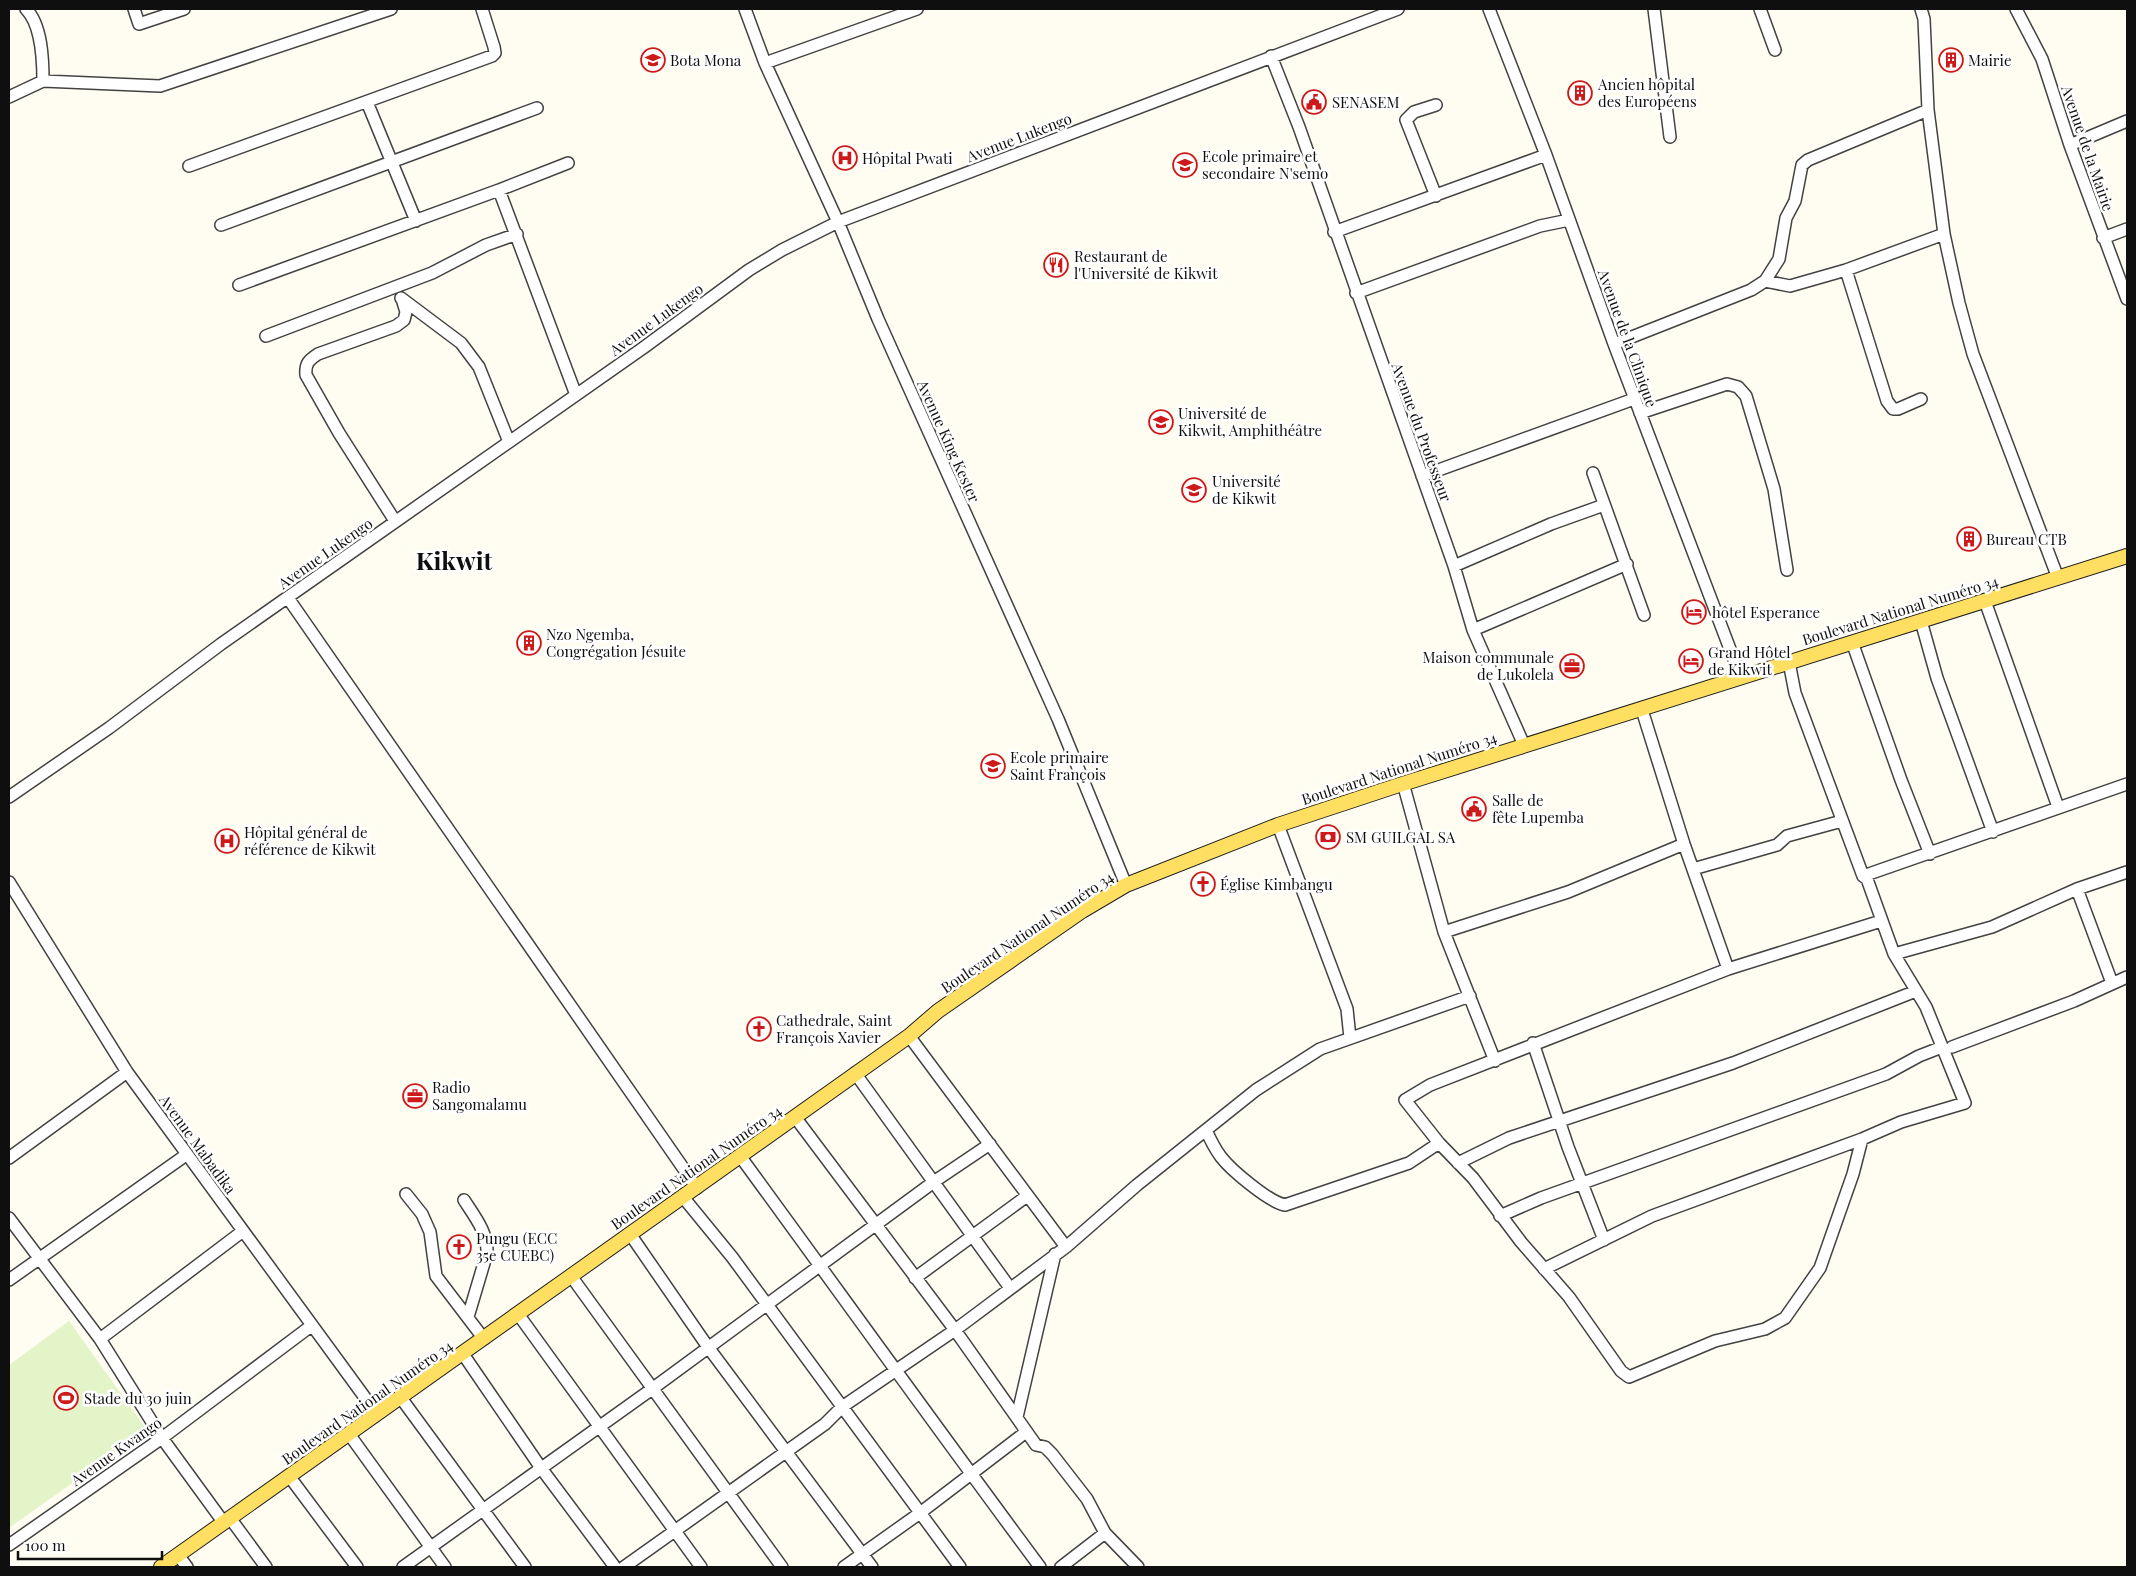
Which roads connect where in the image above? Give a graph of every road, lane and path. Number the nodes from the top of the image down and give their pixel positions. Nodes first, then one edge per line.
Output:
1 (26, 9) edge
2 (134, 9) edge
3 (184, 9) edge
4 (390, 9) edge
5 (482, 9) edge
6 (745, 9) edge
7 (917, 9) edge
8 (1398, 9) edge
9 (1489, 9) edge
10 (1654, 9) edge
11 (1760, 9) edge
12 (1921, 9) edge
13 (2010, 9) edge
14 (2018, 14) edge
15 (1775, 50) dead end
16 (1271, 56) junction
17 (765, 63) junction
18 (43, 81) junction
19 (9, 97) edge
20 (367, 102) junction
21 (1436, 104) dead end
22 (537, 108) dead end
23 (1928, 110) junction
24 (2127, 121) edge
25 (1670, 137) dead end
26 (2070, 145) junction
27 (1546, 155) junction
28 (392, 162) junction
29 (568, 163) dead end
30 (189, 166) dead end
31 (499, 190) junction
32 (1436, 196) junction
33 (1569, 220) junction
34 (416, 221) junction
35 (838, 222) junction
36 (221, 225) dead end
37 (2127, 229) edge
38 (1334, 232) junction
39 (516, 234) junction
40 (1944, 234) junction
41 (2103, 238) junction
42 (1846, 270) junction
43 (1765, 281) junction
44 (239, 285) dead end
45 (390, 289) junction
46 (1356, 293) junction
47 (402, 299) junction
48 (2127, 299) edge
49 (266, 336) dead end
50 (1614, 344) junction
51 (576, 394) junction
52 (1634, 399) junction
53 (1921, 399) dead end
54 (1640, 413) junction
55 (509, 442) junction
56 (1593, 473) dead end
57 (1422, 476) junction
58 (1604, 505) junction
59 (395, 521) junction
60 (2127, 556) edge
61 (1627, 564) junction
62 (1454, 566) junction
63 (1787, 570) dead end
64 (2058, 578) junction
65 (288, 598) junction
66 (1985, 601) junction
67 (1644, 615) dead end
68 (1921, 621) junction
69 (1473, 630) junction
70 (1852, 642) junction
71 (1789, 662) junction
72 (1741, 678) junction
73 (1642, 710) junction
74 (1524, 745) junction
75 (1403, 783) junction
76 (2127, 784) edge
77 (9, 797) edge
78 (2058, 807) junction
79 (1842, 821) junction
80 (1278, 825) junction
81 (1993, 832) junction
82 (1684, 844) junction
83 (1930, 854) junction
84 (1694, 869) junction
85 (2127, 872) edge
86 (1863, 876) junction
87 (9, 882) edge
88 (1126, 885) junction
89 (2077, 889) junction
90 (1881, 920) junction
91 (1444, 932) junction
92 (1894, 954) junction
93 (1728, 969) junction
94 (2127, 977) edge
95 (2112, 983) junction
96 (1916, 990) junction
97 (1470, 996) junction
98 (909, 1036) junction
99 (1350, 1038) junction
100 (1533, 1043) junction
101 (1947, 1047) junction
102 (1495, 1060) junction
103 (127, 1072) junction
104 (856, 1073) junction
105 (795, 1117) junction
106 (1559, 1122) junction
107 (1206, 1130) junction
108 (1862, 1139) junction
109 (1438, 1143) junction
110 (990, 1144) junction
111 (186, 1155) junction
112 (740, 1156) junction
113 (9, 1158) edge
114 (1458, 1163) junction
115 (935, 1181) junction
116 (1582, 1184) junction
117 (696, 1188) junction
118 (406, 1194) dead end
119 (1027, 1196) junction
120 (683, 1197) junction
121 (464, 1200) dead end
122 (1500, 1216) junction
123 (9, 1218) edge
124 (875, 1224) junction
125 (243, 1231) junction
126 (630, 1234) junction
127 (973, 1235) junction
128 (1604, 1240) junction
129 (1066, 1247) junction
130 (1056, 1254) junction
131 (38, 1258) junction
132 (820, 1266) junction
133 (1544, 1269) junction
134 (570, 1276) junction
135 (915, 1278) junction
136 (9, 1280) edge
137 (1010, 1288) junction
138 (768, 1305) junction
139 (518, 1314) junction
140 (468, 1317) junction
141 (311, 1326) junction
142 (955, 1330) junction
143 (100, 1339) junction
144 (484, 1339) junction
145 (708, 1347) junction
146 (463, 1354) junction
147 (895, 1373) junction
148 (652, 1389) junction
149 (401, 1398) junction
150 (842, 1407) junction
151 (377, 1414) junction
152 (1018, 1417) junction
153 (600, 1426) junction
154 (1026, 1432) junction
155 (349, 1434) junction
156 (162, 1438) junction
157 (786, 1450) junction
158 (541, 1468) junction
159 (971, 1474) junction
160 (289, 1476) junction
161 (728, 1492) junction
162 (482, 1510) junction
163 (920, 1513) junction
164 (227, 1520) junction
165 (675, 1531) junction
166 (1106, 1533) junction
167 (9, 1545) edge
168 (430, 1547) junction
169 (862, 1554) junction
170 (178, 1555) junction
171 (161, 1567) edge
172 (187, 1567) edge
173 (266, 1567) edge
174 (357, 1567) edge
175 (403, 1567) edge
176 (445, 1567) edge
177 (525, 1567) edge
178 (615, 1567) edge
179 (624, 1567) edge
180 (702, 1567) edge
181 (782, 1567) edge
182 (844, 1567) edge
183 (872, 1567) edge
184 (960, 1567) edge
185 (1040, 1567) edge
186 (1060, 1567) edge
187 (1138, 1567) edge

1 - 18 street
2 - 3 street
4 - 18 street
5 - 20 street
6 - 17 street, Avenue King Kester
7 - 17 street
8 - 16 street, Avenue Lukengo
9 - 27 street, Avenue de la Clinique
10 - 25 street
11 - 15 street
12 - 23 street
13 - 14 street, Avenue de la Mairie
14 - 26 street, Avenue de la Mairie
16 - 35 street, Avenue Lukengo
16 - 38 street, Avenue du Professeur
17 - 35 street, Avenue King Kester
18 - 19 street
20 - 28 street
20 - 30 street
21 - 32 street
22 - 28 street
23 - 40 street
23 - 43 street
24 - 26 street
26 - 41 street, Avenue de la Mairie
27 - 32 street
27 - 33 street, Avenue de la Clinique
28 - 34 street
28 - 36 street
29 - 31 street
31 - 34 street
31 - 39 street
32 - 38 street
33 - 46 street
33 - 50 street, Avenue de la Clinique
34 - 44 street
35 - 51 street, Avenue Lukengo
35 - 88 street, Avenue King Kester
37 - 41 street
38 - 46 street, Avenue du Professeur
39 - 45 street
39 - 51 street
40 - 42 street
40 - 64 street
41 - 48 street, Avenue de la Mairie
42 - 43 street
42 - 53 street
43 - 50 street
45 - 47 street
45 - 49 street
46 - 57 street, Avenue du Professeur
47 - 55 street
47 - 59 street
50 - 52 street, Avenue de la Clinique
51 - 55 street, Avenue Lukengo
52 - 54 street, Avenue de la Clinique
52 - 57 street
54 - 63 street
54 - 72 street, Avenue de la Clinique
55 - 59 street, Avenue Lukengo
56 - 58 street
57 - 62 street, Avenue du Professeur
58 - 61 street
58 - 62 street
59 - 65 street, Avenue Lukengo
60 - 64 main road, Boulevard National Numéro 34
61 - 67 street
61 - 69 street
62 - 69 street, Avenue du Professeur
64 - 66 main road, Boulevard National Numéro 34
65 - 77 street, Avenue Lukengo
65 - 117 street
66 - 68 main road, Boulevard National Numéro 34
66 - 78 street
68 - 70 main road, Boulevard National Numéro 34
68 - 81 street
69 - 74 street, Avenue du Professeur
70 - 71 main road, Boulevard National Numéro 34
70 - 83 street
71 - 72 main road, Boulevard National Numéro 34
71 - 79 street
72 - 73 main road, Boulevard National Numéro 34
73 - 74 main road, Boulevard National Numéro 34
73 - 82 street
74 - 75 main road, Boulevard National Numéro 34
75 - 80 main road, Boulevard National Numéro 34
75 - 91 street
76 - 78 street
78 - 81 street
79 - 84 street
79 - 86 street
80 - 88 main road, Boulevard National Numéro 34
80 - 99 street
81 - 83 street
82 - 84 street
82 - 91 street
83 - 86 street
84 - 93 street
85 - 89 street
86 - 90 street
87 - 103 street, Avenue Mabadika
88 - 98 main road, Boulevard National Numéro 34
89 - 92 street
89 - 95 street
90 - 92 street
90 - 93 street
91 - 97 street
92 - 96 street
93 - 100 street
94 - 95 street
95 - 101 street
96 - 101 street
96 - 106 street
97 - 99 street
97 - 102 street
98 - 104 main road, Boulevard National Numéro 34
98 - 110 street
99 - 107 street
100 - 102 street
100 - 106 street
101 - 108 street
101 - 116 street
102 - 109 street
103 - 111 street, Avenue Mabadika
103 - 113 street
104 - 105 main road, Boulevard National Numéro 34
104 - 115 street
105 - 112 main road, Boulevard National Numéro 34
105 - 124 street
106 - 114 street
106 - 116 street
107 - 109 street
107 - 129 street
108 - 128 street
108 - 133 street
109 - 114 street
110 - 115 street
110 - 119 street
111 - 125 street, Avenue Mabadika
111 - 131 street
112 - 117 main road, Boulevard National Numéro 34
112 - 132 street
114 - 122 street
115 - 124 street
115 - 127 street
116 - 122 street
116 - 128 street
117 - 120 main road, Boulevard National Numéro 34
118 - 140 street
119 - 127 street
119 - 129 street
120 - 126 main road, Boulevard National Numéro 34
120 - 138 street
121 - 140 street
122 - 133 street
123 - 131 street
124 - 132 street
124 - 135 street
125 - 141 street, Avenue Mabadika
125 - 143 street
126 - 134 main road, Boulevard National Numéro 34
126 - 145 street
127 - 135 street
127 - 137 street
128 - 133 street
129 - 130 street
130 - 137 street
130 - 152 street
131 - 136 street
131 - 143 street
132 - 138 street
132 - 147 street
134 - 139 main road, Boulevard National Numéro 34
134 - 148 street
135 - 142 street
137 - 142 street
138 - 145 street
138 - 150 street
139 - 144 main road, Boulevard National Numéro 34
139 - 153 street
140 - 144 street
141 - 151 street, Avenue Mabadika
141 - 156 street, Avenue Kwango
142 - 147 street
142 - 152 street
143 - 156 street
144 - 146 main road, Boulevard National Numéro 34
145 - 148 street
145 - 157 street
146 - 149 main road, Boulevard National Numéro 34
146 - 158 street
147 - 150 street
147 - 159 street
148 - 153 street
148 - 161 street
149 - 151 main road, Boulevard National Numéro 34
149 - 162 street
150 - 157 street
150 - 163 street
151 - 155 main road, Boulevard National Numéro 34
152 - 154 street
153 - 158 street
153 - 165 street
154 - 159 street
154 - 166 street
155 - 160 main road, Boulevard National Numéro 34
155 - 168 street
156 - 164 street
156 - 167 street, Avenue Kwango
157 - 161 street
157 - 169 street
158 - 162 street
158 - 178 street
159 - 163 street
159 - 185 street
160 - 164 main road, Boulevard National Numéro 34
160 - 174 street
161 - 165 street
161 - 181 street
162 - 168 street
162 - 177 street
163 - 169 street
163 - 184 street
164 - 170 main road, Boulevard National Numéro 34
164 - 173 street
165 - 179 street
165 - 180 street
166 - 186 street
166 - 187 street
168 - 175 street
168 - 176 street
169 - 182 street
169 - 183 street
170 - 171 main road, Boulevard National Numéro 34
170 - 172 street

